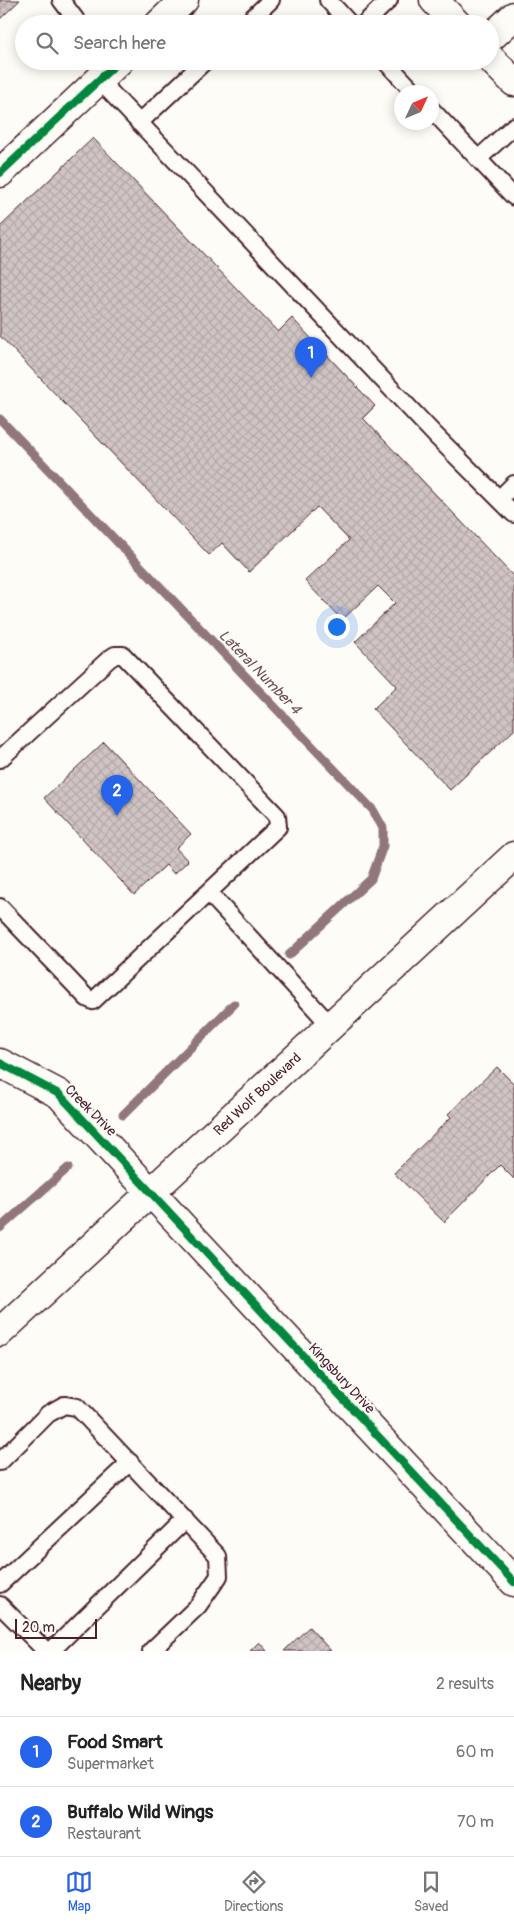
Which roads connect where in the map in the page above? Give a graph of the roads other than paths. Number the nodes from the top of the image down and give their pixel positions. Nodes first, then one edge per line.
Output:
1 (61, 0) edge
2 (184, 0) edge
3 (271, 0) edge
4 (328, 0) edge
5 (389, 0) edge
6 (434, 0) edge
7 (72, 15) edge
8 (168, 15) edge
9 (255, 15) edge
10 (342, 15) edge
11 (373, 15) edge
12 (448, 15) edge
13 (514, 16) edge
14 (499, 30) edge
15 (499, 67) edge
16 (108, 70) edge
17 (111, 70) edge
18 (196, 70) edge
19 (393, 70) edge
20 (514, 82) edge
21 (407, 85) edge
22 (439, 117) edge
23 (140, 123) junction
24 (514, 126) edge
25 (478, 159) junction
26 (0, 173) edge
27 (514, 197) edge
28 (514, 484) edge
29 (499, 498) junction
30 (514, 514) edge
31 (0, 759) edge
32 (514, 856) edge
33 (209, 892) junction
34 (0, 907) edge
35 (331, 1026) junction
36 (0, 1063) edge
37 (152, 1191) junction
38 (0, 1332) edge
39 (0, 1462) edge
40 (130, 1462) junction
41 (185, 1520) junction
42 (513, 1579) edge
43 (0, 1584) edge
44 (0, 1605) edge
45 (46, 1651) edge
46 (51, 1651) edge
47 (151, 1651) edge

1 - 7 lane
2 - 8 main road
3 - 9 lane
4 - 10 lane
5 - 11 lane
6 - 12 main road
13 - 14 main road
15 - 20 main road
16 - 26 main road
17 - 23 lane
18 - 23 lane
19 - 21 lane
22 - 25 lane
23 - 29 lane
24 - 25 lane
25 - 27 lane
28 - 29 lane
29 - 30 lane
31 - 33 lane
32 - 35 main road, Red Wolf Boulevard
33 - 34 lane
33 - 35 lane
35 - 37 main road, Red Wolf Boulevard
36 - 37 main road, Creek Drive
37 - 38 main road, Red Wolf Boulevard
37 - 42 main road, Kingsbury Drive
39 - 40 lane
40 - 41 lane
40 - 43 lane
41 - 46 lane
41 - 47 lane
44 - 45 lane

